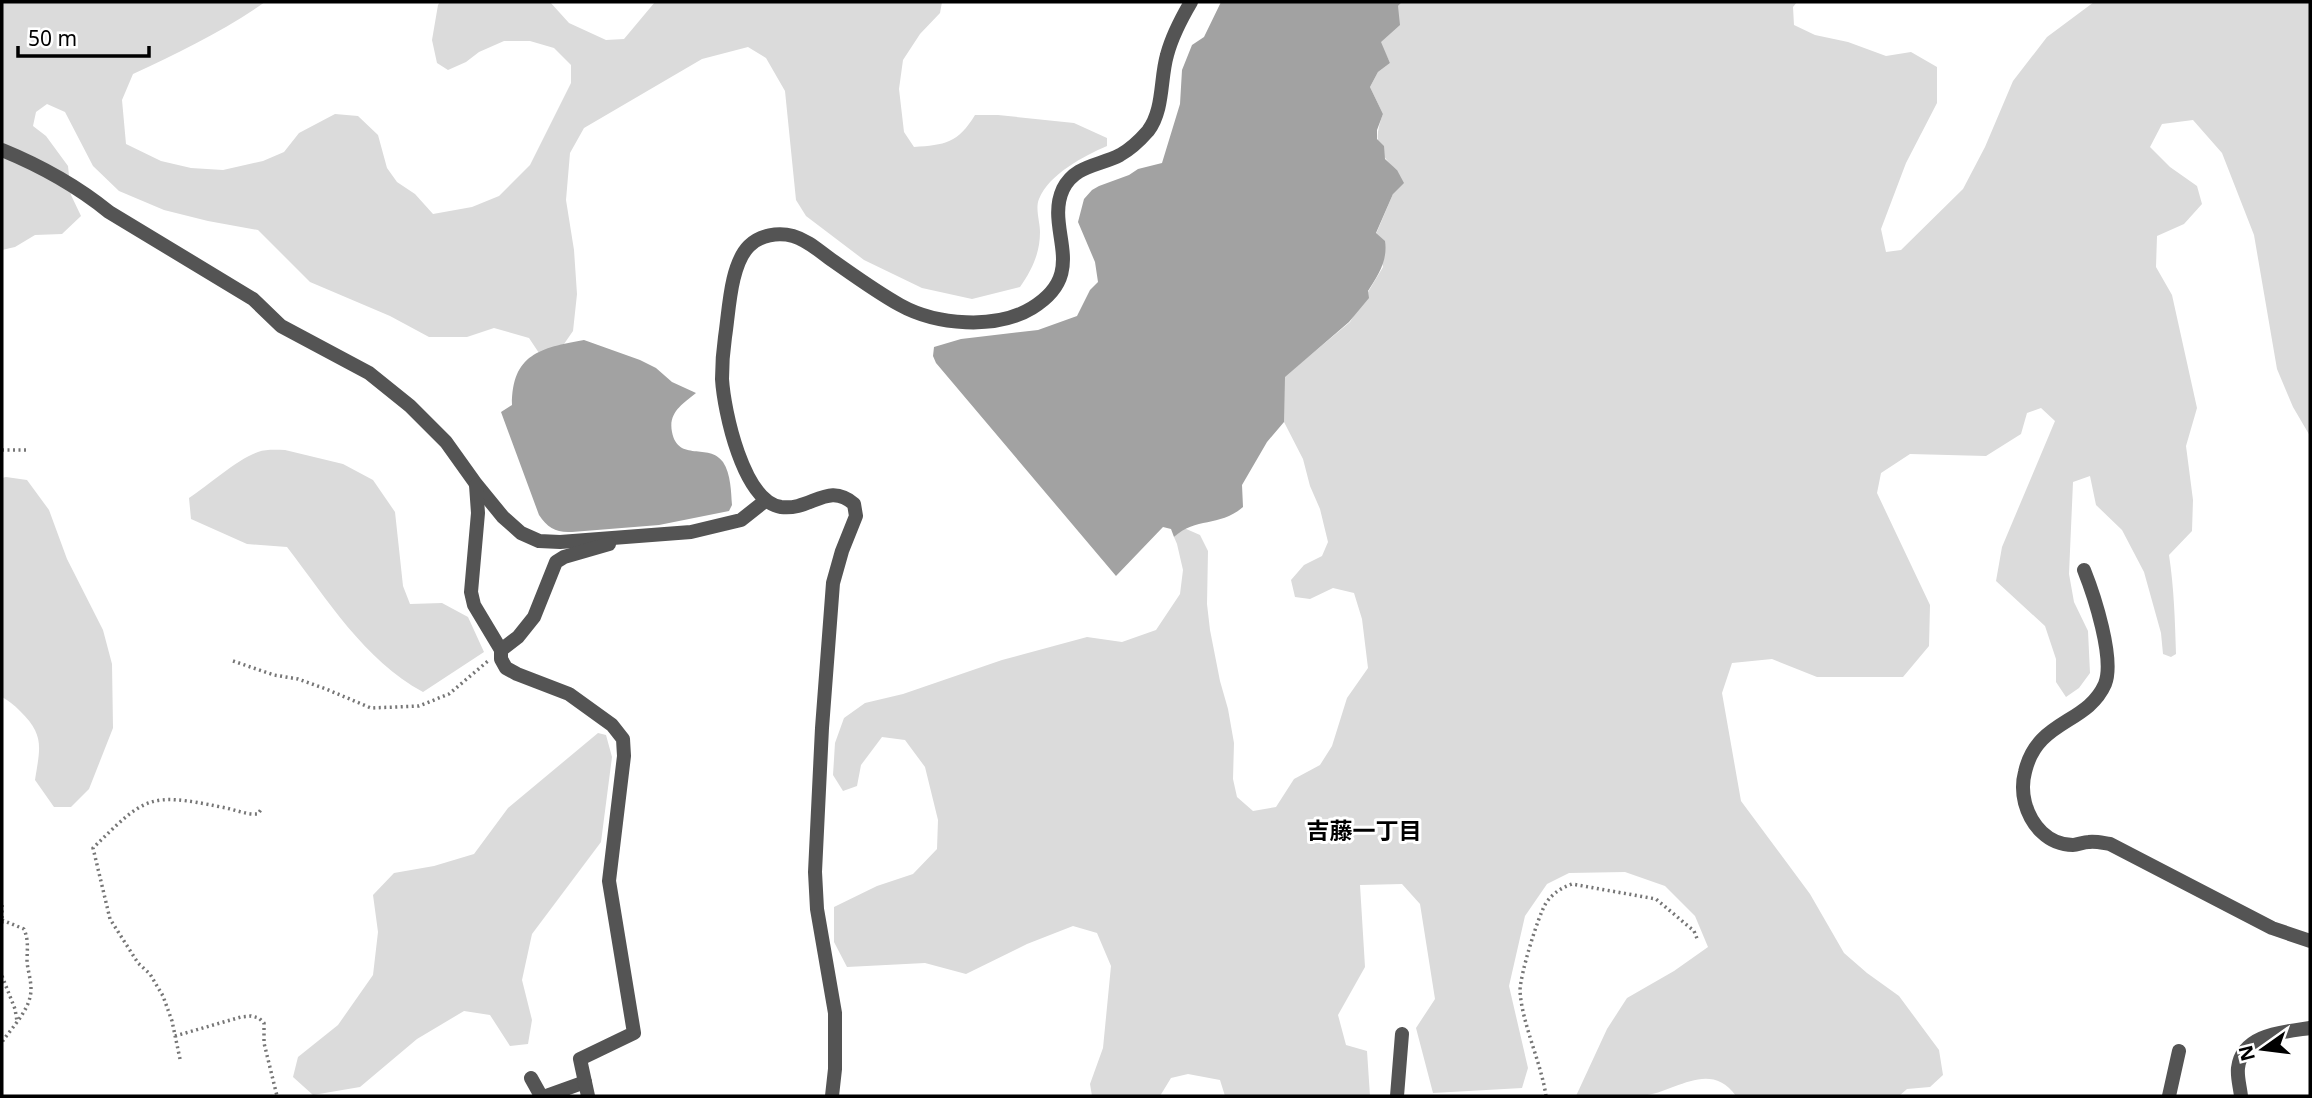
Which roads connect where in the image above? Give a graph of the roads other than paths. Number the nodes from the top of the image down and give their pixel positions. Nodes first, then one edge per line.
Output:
1 (1191, 2) edge
2 (2, 150) edge
3 (476, 484) junction
4 (765, 501) junction
5 (616, 537) junction
6 (2084, 570) dead end
7 (500, 650) junction
8 (2310, 942) edge
9 (2310, 1028) edge
10 (1402, 1034) dead end
11 (2179, 1051) dead end
12 (531, 1078) dead end
13 (586, 1089) edge
14 (543, 1096) edge
15 (832, 1096) edge
16 (1397, 1096) edge
17 (2169, 1096) edge
18 (2241, 1096) edge

1 - 4 street
2 - 3 street
3 - 5 street
3 - 7 street
4 - 5 street
4 - 15 street
5 - 7 street
6 - 8 street
7 - 13 street
9 - 18 street
10 - 16 street
11 - 17 street
12 - 14 street
13 - 14 street

